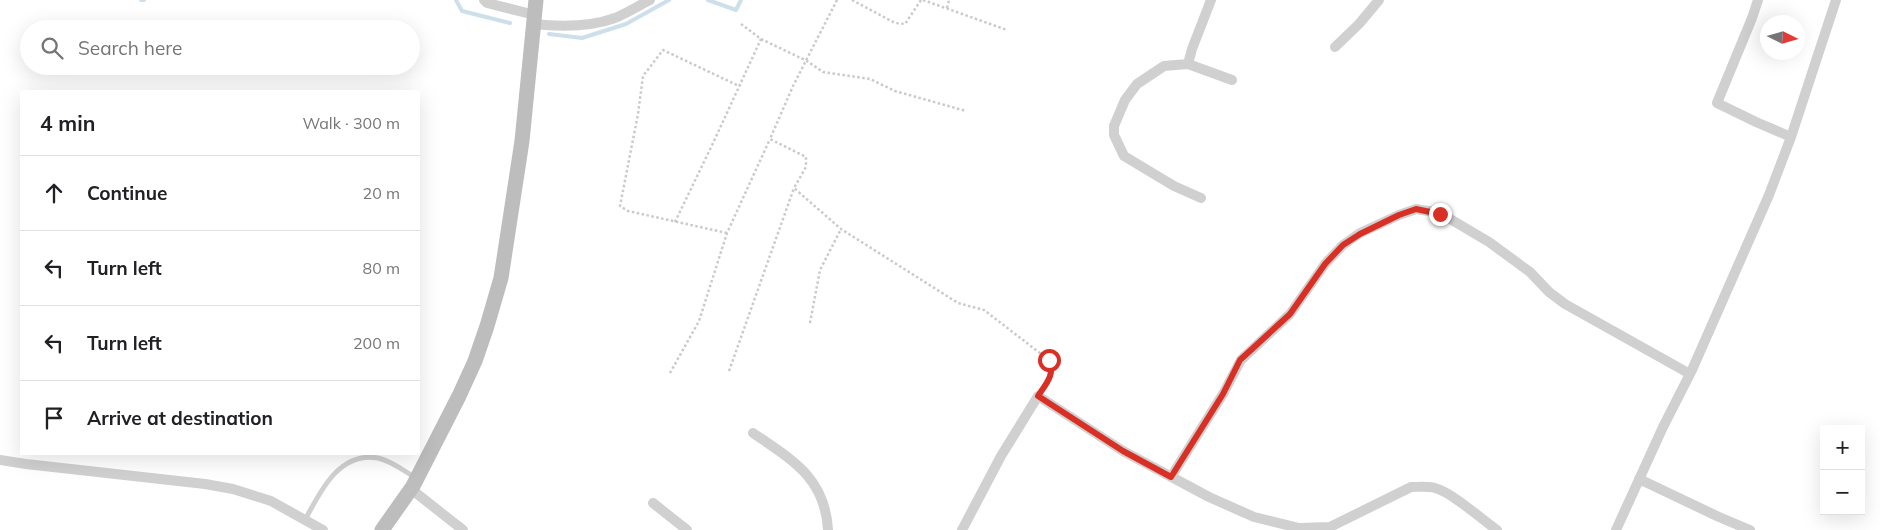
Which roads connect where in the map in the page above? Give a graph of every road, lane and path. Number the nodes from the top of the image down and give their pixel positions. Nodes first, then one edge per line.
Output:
1 (484, 0) edge
2 (536, 0) edge
3 (650, 0) edge
4 (837, 0) edge
5 (852, 0) edge
6 (922, 0) edge
7 (949, 0) edge
8 (1211, 0) edge
9 (1378, 0) edge
10 (1758, 0) edge
11 (1836, 0) edge
12 (947, 8) junction
13 (534, 20) junction
14 (741, 24) dead end
15 (1007, 30) dead end
16 (760, 39) junction
17 (1335, 47) dead end
18 (807, 61) junction
19 (1188, 64) junction
20 (1232, 80) dead end
21 (739, 86) junction
22 (966, 111) dead end
23 (1791, 137) junction
24 (770, 139) junction
25 (794, 188) junction
26 (1201, 198) dead end
27 (675, 222) junction
28 (841, 229) junction
29 (726, 233) junction
30 (810, 323) dead end
31 (729, 372) dead end
32 (670, 373) dead end
33 (1690, 374) junction
34 (1038, 396) junction
35 (753, 433) dead end
36 (0, 460) edge
37 (1171, 477) junction
38 (1639, 479) junction
39 (414, 484) junction
40 (653, 503) dead end
41 (304, 520) junction
42 (323, 530) edge
43 (382, 530) edge
44 (463, 530) edge
45 (687, 530) edge
46 (828, 530) edge
47 (962, 530) edge
48 (1497, 530) edge
49 (1616, 530) edge
50 (1750, 530) edge

1 - 13 street
2 - 13 street
3 - 13 street
4 - 18 path
5 - 6 path
6 - 12 path
7 - 12 path
8 - 19 street
9 - 17 street
10 - 23 street
11 - 23 street
12 - 15 path
13 - 39 street
14 - 16 path
16 - 18 path
16 - 21 path
18 - 22 path
18 - 24 path
19 - 20 street
19 - 26 street
21 - 27 path
21 - 27 path
23 - 33 street
24 - 25 path
24 - 29 path
25 - 28 path
25 - 31 path
27 - 29 path
28 - 30 path
28 - 34 path
29 - 32 path
33 - 37 street
33 - 38 street
34 - 37 street
34 - 47 street
35 - 46 street
36 - 41 street
37 - 48 street
38 - 49 street
38 - 50 street
39 - 41 lane
39 - 43 street
39 - 44 street
40 - 45 street
41 - 42 street

